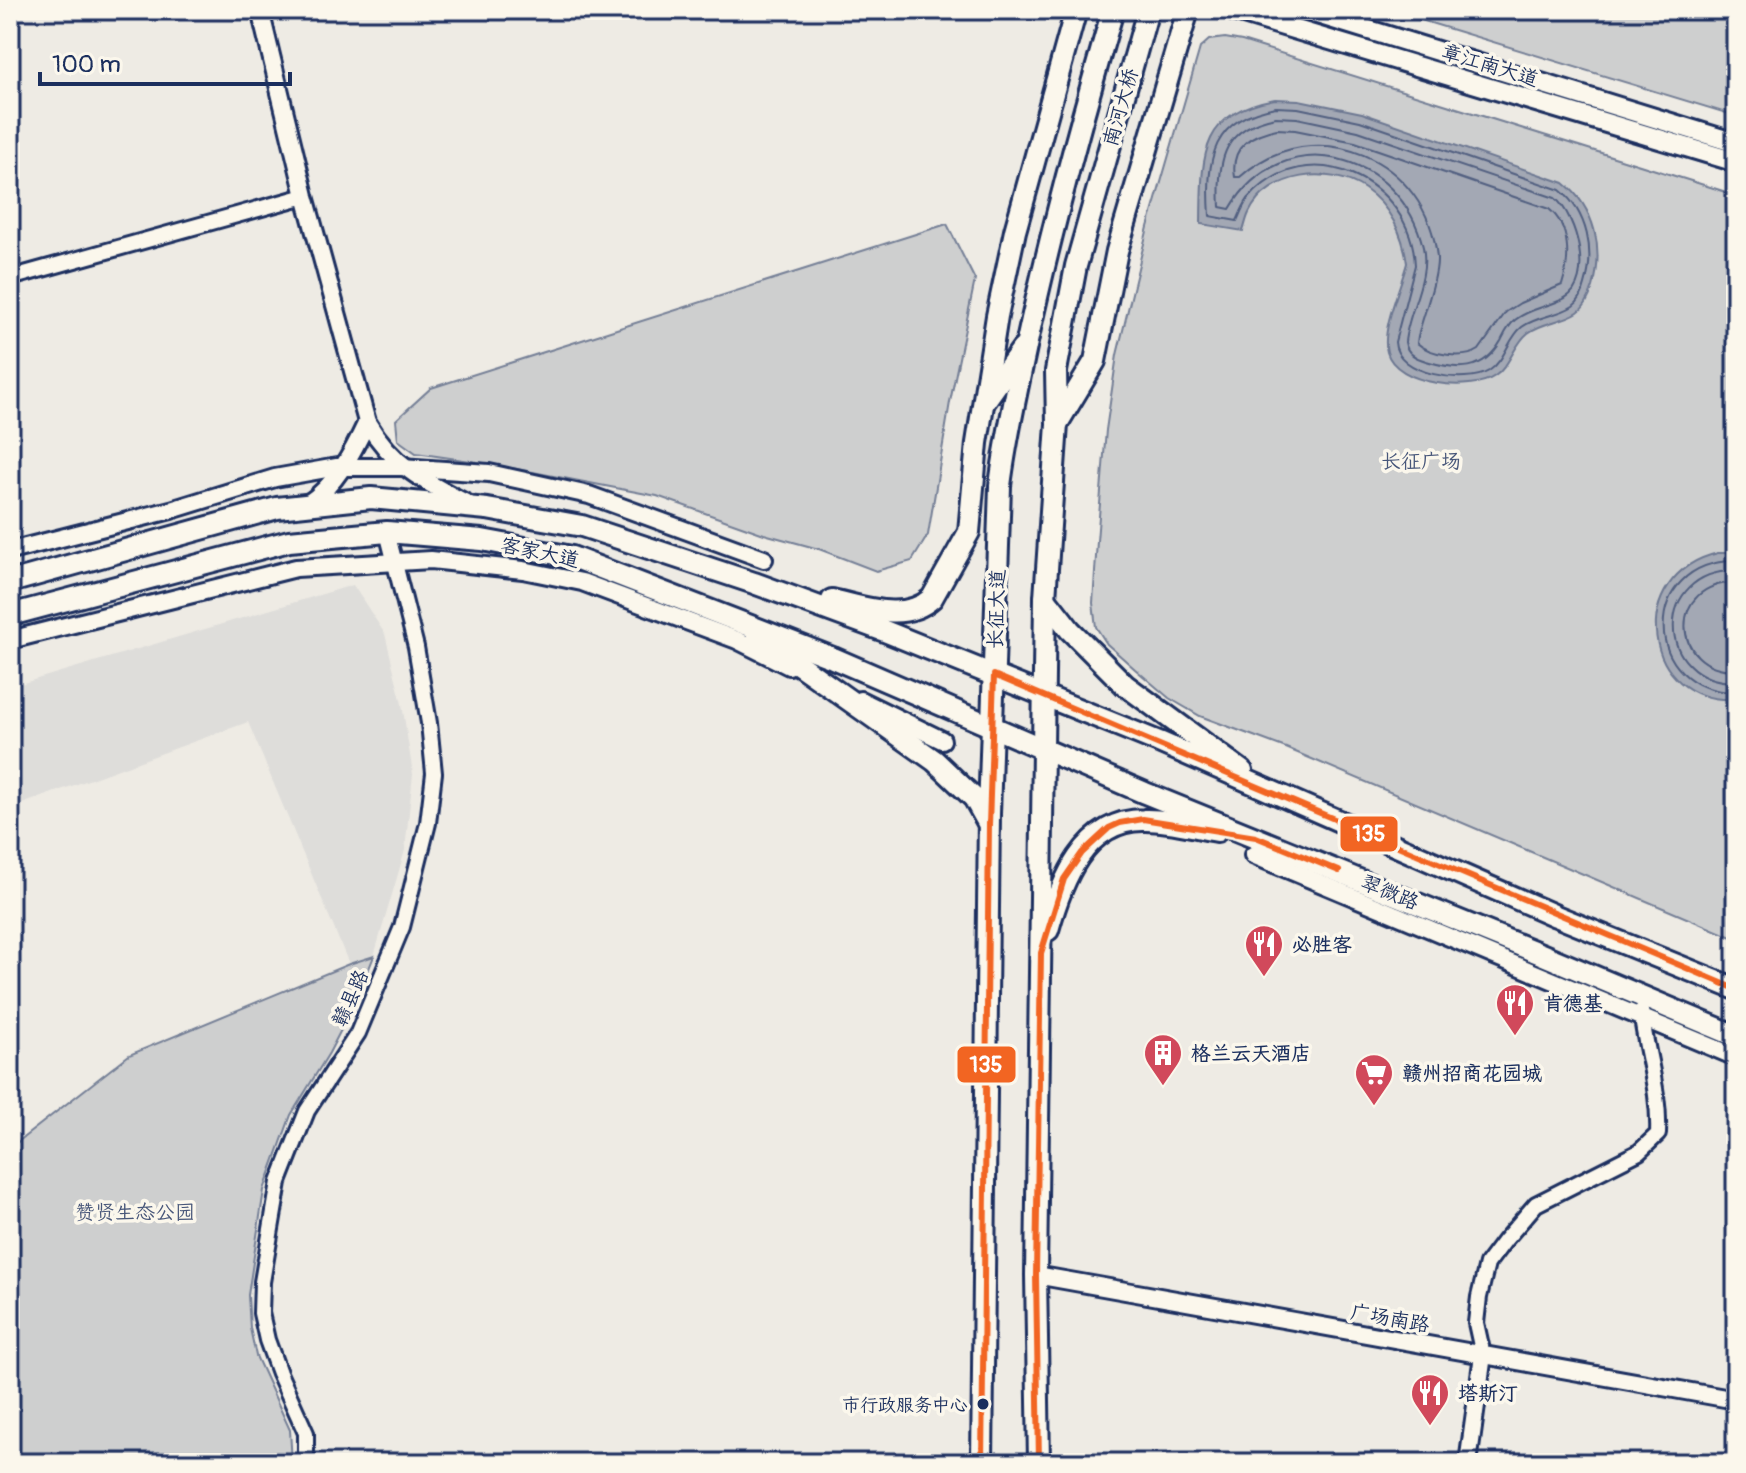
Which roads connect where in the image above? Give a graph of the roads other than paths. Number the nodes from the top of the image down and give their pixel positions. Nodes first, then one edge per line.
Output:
1 (260, 10) edge
2 (1076, 10) edge
3 (1113, 10) edge
4 (1148, 10) edge
5 (1188, 10) edge
6 (1230, 10) edge
7 (1304, 10) edge
8 (1736, 143) edge
9 (1736, 162) edge
10 (1060, 194) joint
11 (305, 196) junction
12 (10, 278) edge
13 (1027, 343) junction
14 (983, 405) junction
15 (367, 422) junction
16 (1057, 424) junction
17 (342, 467) junction
18 (975, 467) junction
19 (406, 468) junction
20 (306, 505) junction
21 (478, 508) junction
22 (999, 520) junction
23 (387, 532) junction
24 (10, 551) edge
25 (764, 559) dead end
26 (396, 563) junction
27 (10, 582) edge
28 (754, 583) junction
29 (1045, 598) junction
30 (10, 615) edge
31 (735, 618) junction
32 (10, 640) edge
33 (994, 675) junction
34 (815, 678) junction
35 (1044, 696) junction
36 (992, 727) junction
37 (942, 740) dead end
38 (1044, 749) junction
39 (1267, 790) junction
40 (989, 825) junction
41 (1255, 846) junction
42 (1041, 953) junction
43 (1736, 989) edge
44 (1639, 995) junction
45 (1642, 1018) junction
46 (1736, 1036) edge
47 (1736, 1057) edge
48 (1036, 1275) junction
49 (1483, 1355) junction
50 (1736, 1400) edge
51 (306, 1463) edge
52 (982, 1463) edge
53 (1039, 1463) edge
54 (1468, 1463) edge

1 - 11 street
2 - 14 main road
3 - 10 main road, 南河大桥
4 - 16 main road, 南河大桥
5 - 16 main road
6 - 9 main road, 章江南大道
7 - 8 main road, 章江南大道
10 - 13 main road, 长征大道
11 - 12 street
11 - 15 street
13 - 14 main road
13 - 22 main road, 长征大道
14 - 18 main road
15 - 17 street
15 - 19 street
16 - 29 main road
17 - 19 street
17 - 20 street
17 - 24 street
18 - 22 main road
18 - 28 main road
19 - 21 street
19 - 25 street
20 - 21 main road, 客家大道
20 - 27 main road, 客家大道
21 - 28 main road, 客家大道
22 - 33 main road, 长征大道
23 - 26 street, 赣县路
23 - 30 main road, 客家大道
23 - 31 main road, 客家大道
26 - 32 street
26 - 34 street
26 - 51 street, 赣县路
28 - 33 main road, 客家大道
29 - 35 main road
29 - 39 main road
31 - 34 main road
31 - 36 main road, 客家大道
33 - 35 main road
33 - 36 main road, 长征大道
34 - 37 street
34 - 40 main road
35 - 38 main road
35 - 39 main road
36 - 38 main road, 客家大道
36 - 40 main road, 长征大道
38 - 41 main road, 翠微路
38 - 42 main road
39 - 43 main road
40 - 52 main road, 长征大道
41 - 42 main road
41 - 44 main road, 翠微路
41 - 45 street
42 - 48 main road
44 - 45 street
44 - 46 main road, 翠微路
45 - 47 street
45 - 49 street
48 - 49 street, 广场南路
48 - 53 main road
49 - 50 street, 广场南路
49 - 54 street

